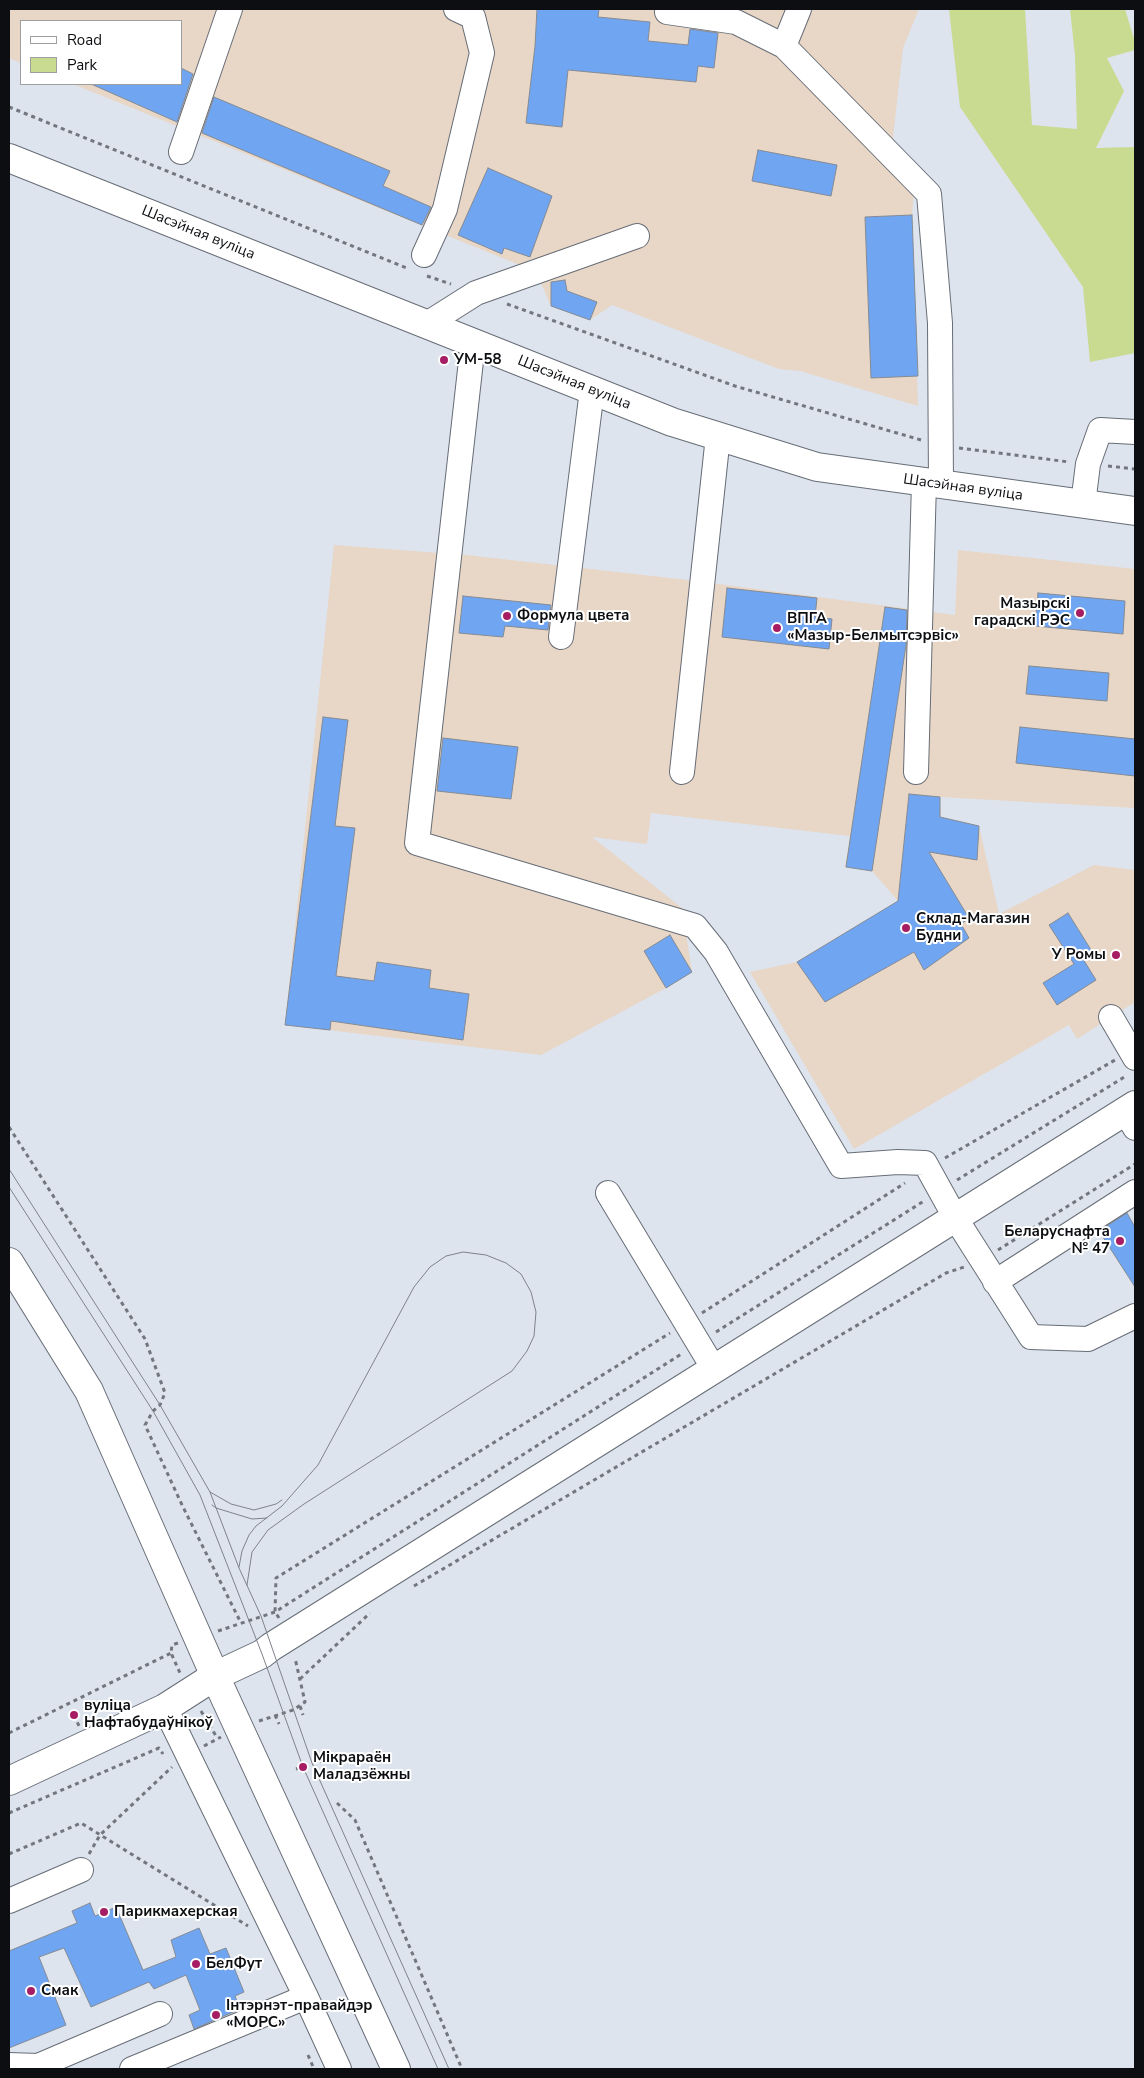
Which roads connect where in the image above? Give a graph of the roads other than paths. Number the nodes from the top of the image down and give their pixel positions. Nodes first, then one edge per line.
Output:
1 (230, 9) edge
2 (456, 9) edge
3 (668, 9) edge
4 (799, 9) edge
5 (784, 46) junction
6 (180, 152) dead end
7 (9, 158) edge
8 (637, 236) dead end
9 (419, 266) road end
10 (427, 324) junction
11 (473, 343) junction
12 (592, 390) junction
13 (1135, 432) edge
14 (718, 436) junction
15 (932, 483) junction
16 (1083, 504) junction
17 (1135, 511) edge
18 (561, 637) dead end
19 (682, 772) dead end
20 (916, 772) dead end
21 (1112, 1017) dead end
22 (1131, 1067) edge
23 (1132, 1115) edge
24 (1135, 1192) edge
25 (608, 1193) dead end
26 (956, 1219) junction
27 (9, 1262) edge
28 (996, 1282) junction
29 (1135, 1316) edge
30 (714, 1370) junction
31 (215, 1676) junction
32 (165, 1708) junction
33 (9, 1781) edge
34 (81, 1870) road end
35 (9, 1901) edge
36 (306, 1998) junction
37 (160, 2014) dead end
38 (9, 2065) edge
39 (132, 2069) edge
40 (339, 2069) edge
41 (396, 2069) edge

1 - 6 lane
2 - 9 lane
3 - 5 lane
4 - 5 lane
5 - 15 lane
7 - 10 main road, Шасэйная вуліца
8 - 10 lane
10 - 11 main road, Шасэйная вуліца
11 - 12 main road, Шасэйная вуліца
11 - 26 lane
12 - 14 main road, Шасэйная вуліца
12 - 18 lane
13 - 16 lane
14 - 15 main road, Шасэйная вуліца
14 - 19 lane
15 - 16 main road, Шасэйная вуліца
15 - 20 lane
16 - 17 main road, Шасэйная вуліца
21 - 22 lane
23 - 26 main road
24 - 28 lane
25 - 30 lane
26 - 28 lane
26 - 30 main road
27 - 31 main road
28 - 29 lane
30 - 31 main road
31 - 32 main road
31 - 41 main road
32 - 33 main road
32 - 36 lane
34 - 35 lane
36 - 39 lane
36 - 40 lane
37 - 38 lane

